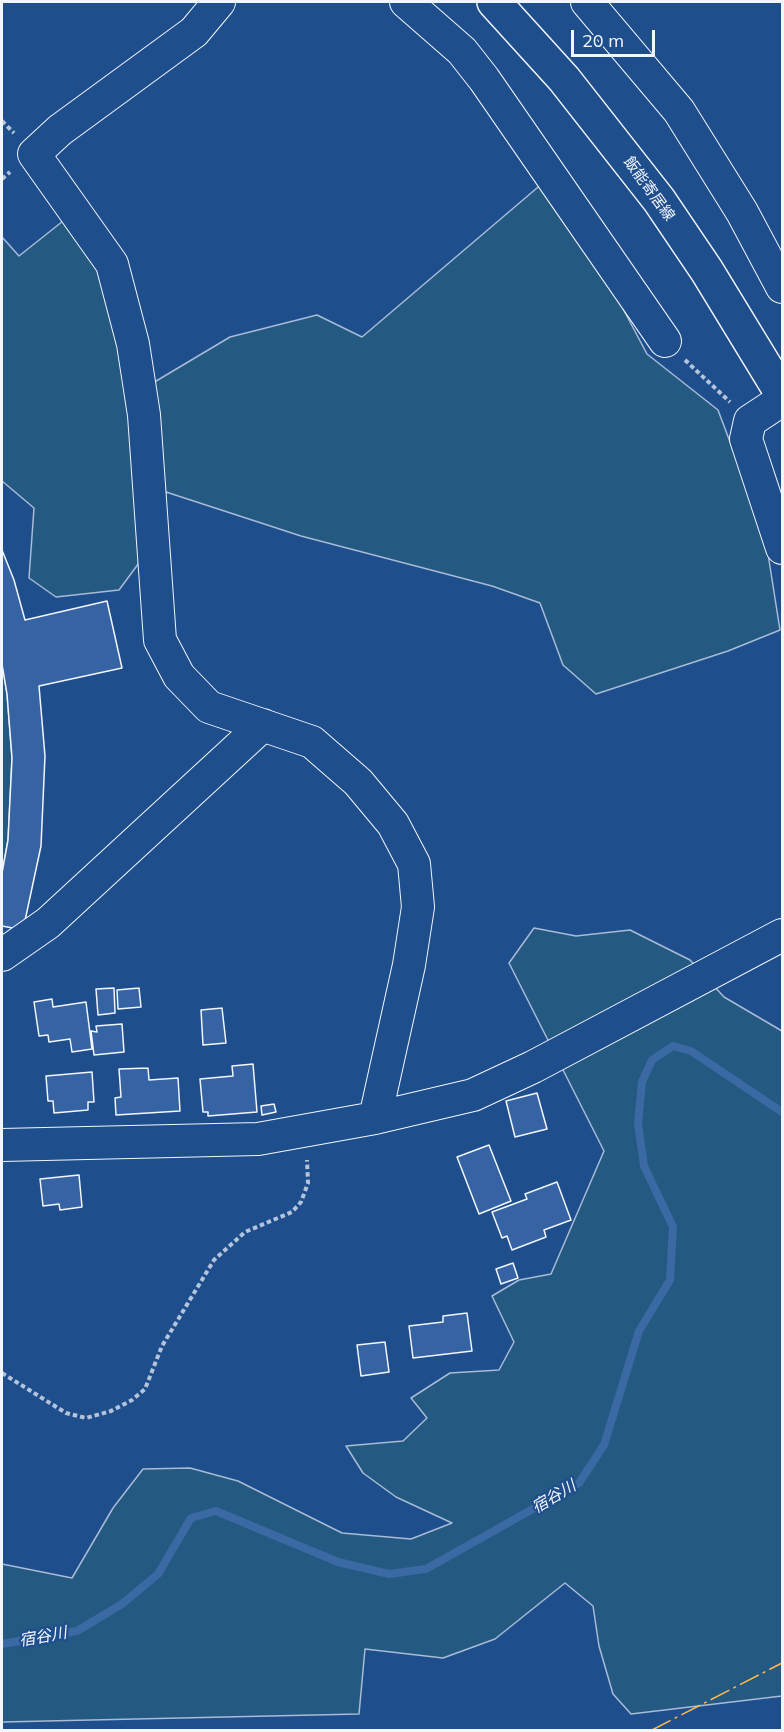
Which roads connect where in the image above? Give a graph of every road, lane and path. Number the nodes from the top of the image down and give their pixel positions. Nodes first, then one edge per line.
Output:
1 (219, 2) edge
2 (406, 2) edge
3 (494, 2) edge
4 (587, 2) edge
5 (783, 287) edge
6 (664, 341) joint
7 (783, 394) edge
8 (783, 400) edge
9 (750, 421) junction
10 (783, 548) edge
11 (263, 725) junction
12 (783, 936) edge
13 (2, 956) edge
14 (375, 1118) junction
15 (305, 1132) junction
16 (2, 1145) edge
17 (2, 1373) edge

1 - 11 street
2 - 6 street
3 - 7 main road, 飯能寄居線
4 - 5 street
6 - 9 path
8 - 9 street
9 - 10 street
11 - 13 street
11 - 14 street
12 - 14 street
14 - 15 street
15 - 16 street
15 - 17 path

